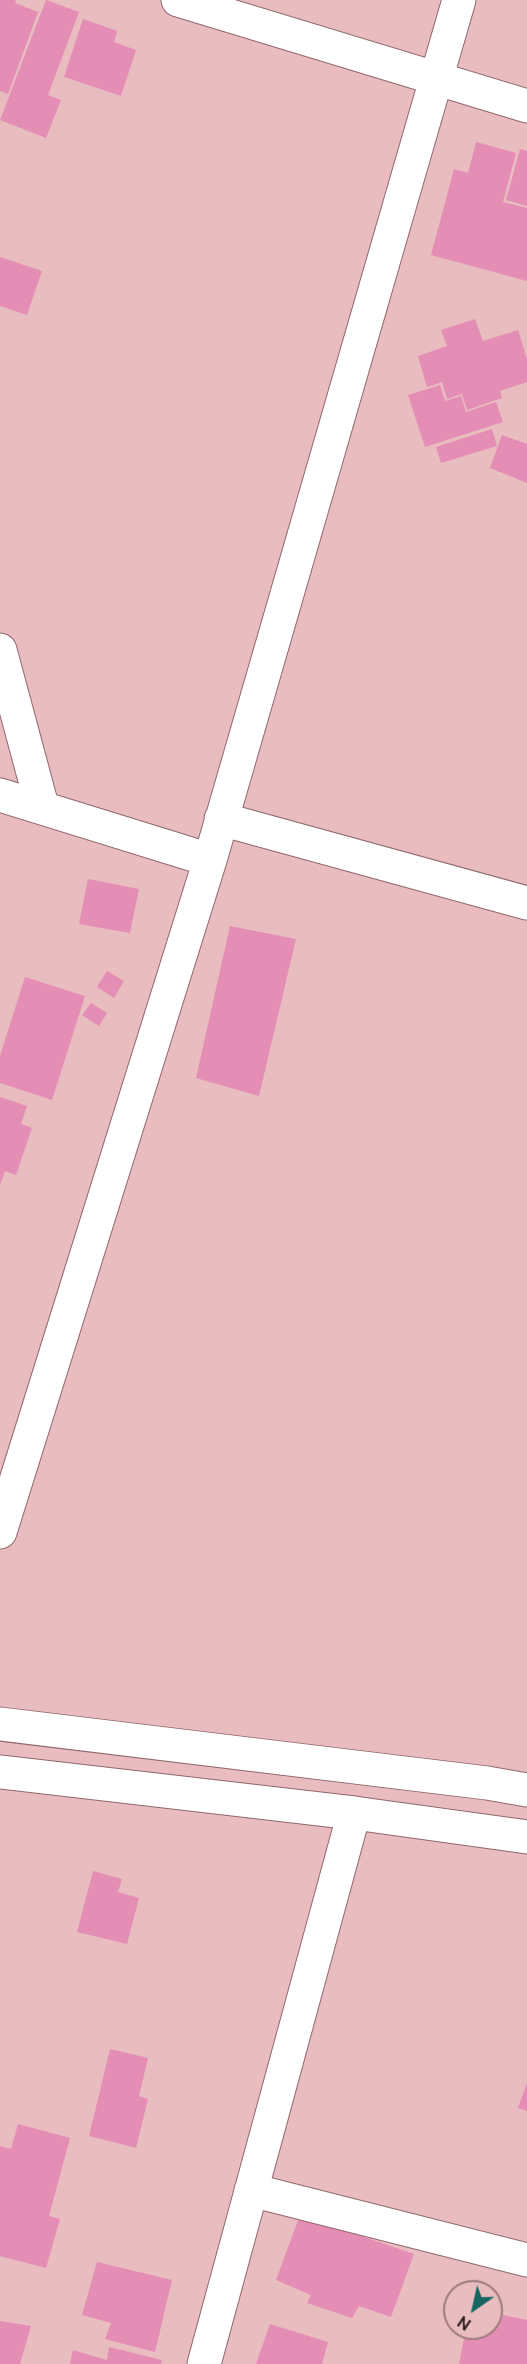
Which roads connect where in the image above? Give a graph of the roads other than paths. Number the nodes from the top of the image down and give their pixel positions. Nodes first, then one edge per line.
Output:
1 (178, 0) edge
2 (459, 0) edge
3 (435, 77) junction
4 (527, 106) edge
5 (0, 650) edge
6 (0, 795) edge
7 (42, 807) junction
8 (221, 819) junction
9 (210, 860) junction
10 (527, 903) edge
11 (0, 1532) edge
12 (0, 1724) edge
13 (0, 1772) edge
14 (527, 1790) edge
15 (354, 1813) junction
16 (527, 1837) edge
17 (251, 2190) junction
18 (527, 2260) edge
19 (204, 2364) edge

1 - 3 street
2 - 3 street
3 - 4 street
3 - 8 street
5 - 7 street
6 - 7 street
7 - 9 street
8 - 9 street
8 - 10 street
9 - 11 street
12 - 14 street
13 - 15 street
15 - 16 street
15 - 17 street
17 - 18 street
17 - 19 street

